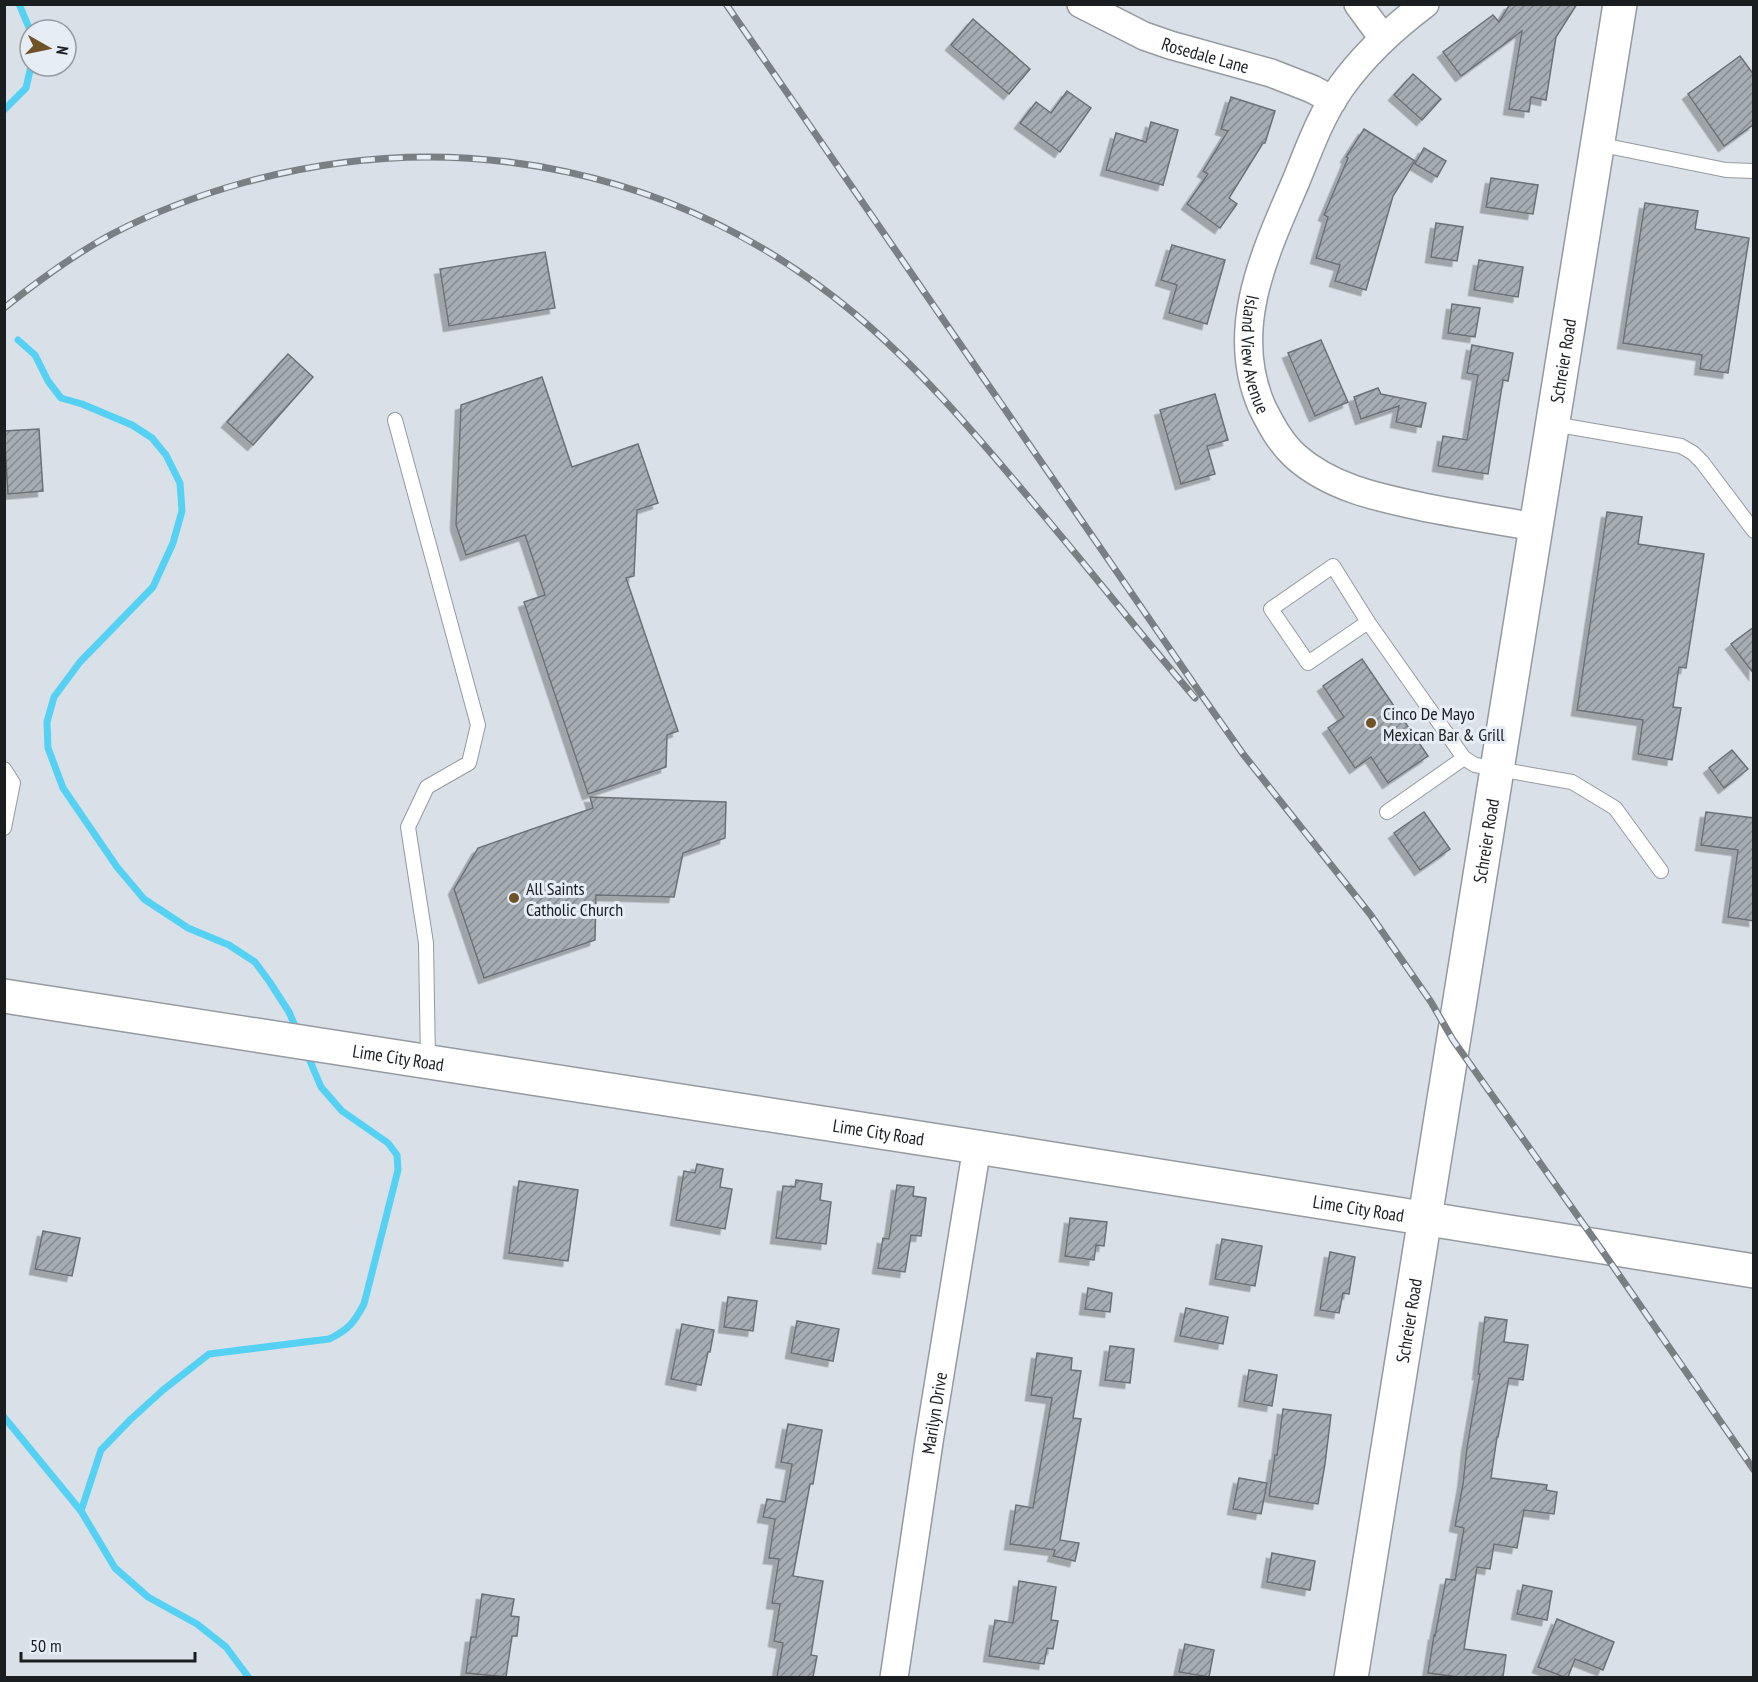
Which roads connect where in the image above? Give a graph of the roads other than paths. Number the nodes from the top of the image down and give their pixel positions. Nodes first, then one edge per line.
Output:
1 (1081, 4) edge
2 (1358, 4) edge
3 (1425, 4) edge
4 (1620, 4) edge
5 (1383, 38) junction
6 (1333, 100) junction
7 (1597, 144) junction
8 (1754, 171) edge
9 (395, 420) dead end
10 (1552, 424) junction
11 (1536, 527) junction
12 (1754, 531) edge
13 (1368, 622) junction
14 (1464, 758) junction
15 (4, 769) edge
16 (1497, 770) junction
17 (1387, 812) dead end
18 (4, 828) edge
19 (1660, 872) dead end
20 (4, 996) edge
21 (428, 1062) junction
22 (977, 1147) junction
23 (1425, 1219) junction
24 (1754, 1271) edge
25 (894, 1677) edge
26 (1351, 1677) edge

1 - 6 street, Rosedale Lane
2 - 5 street
3 - 5 street, Island View Avenue
4 - 7 street, Schreier Road
5 - 6 street, Island View Avenue
6 - 11 street, Island View Avenue
7 - 8 lane
7 - 10 street, Schreier Road
9 - 21 lane
10 - 11 street, Schreier Road
10 - 12 lane
11 - 16 street, Schreier Road
13 - 13 lane
13 - 14 lane
14 - 16 lane
14 - 17 lane
15 - 18 lane
16 - 19 lane
16 - 23 street, Schreier Road
20 - 21 street, Lime City Road
21 - 22 street, Lime City Road
22 - 23 street, Lime City Road
22 - 25 street, Marilyn Drive
23 - 24 street, Lime City Road
23 - 26 street, Schreier Road

